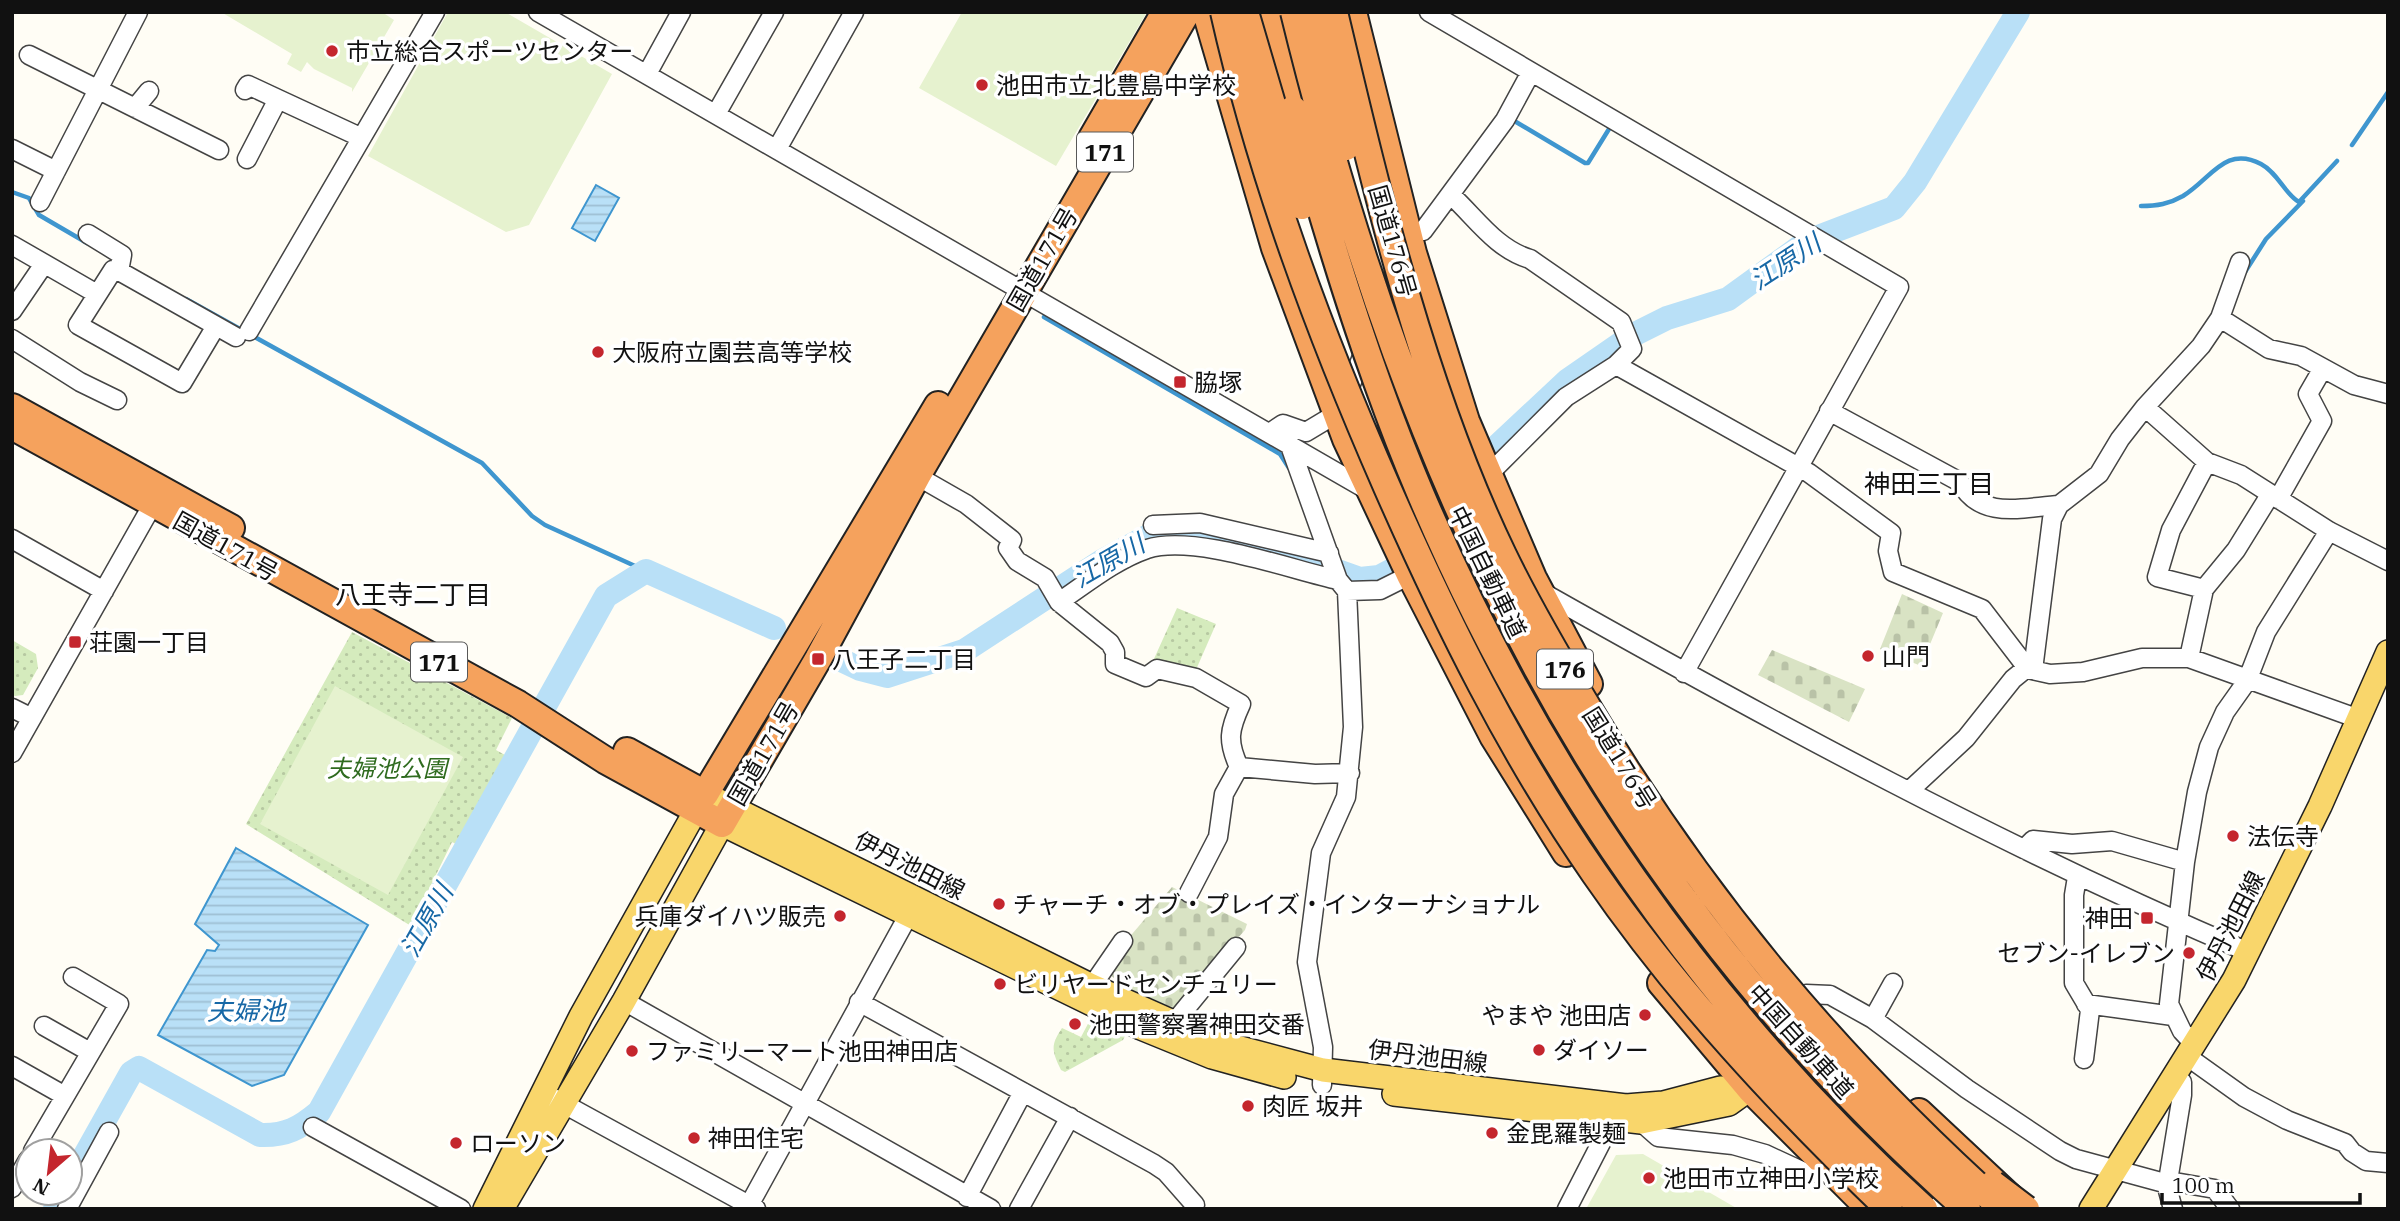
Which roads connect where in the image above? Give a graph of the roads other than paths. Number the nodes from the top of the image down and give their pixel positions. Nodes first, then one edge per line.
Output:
1 (138, 12) edge
2 (435, 12) edge
3 (538, 12) edge
4 (681, 12) edge
5 (774, 12) edge
6 (854, 12) edge
7 (1165, 12) edge
8 (1187, 12) edge
9 (1206, 12) edge
10 (1224, 12) edge
11 (1245, 12) edge
12 (1269, 12) edge
13 (1294, 12) edge
14 (1314, 12) edge
15 (1334, 12) edge
16 (1353, 12) edge
17 (1429, 12) edge
18 (561, 18) edge
19 (1168, 45) junction
20 (29, 55) dead end
21 (1217, 58) junction
22 (1531, 72) junction
23 (647, 74) junction
24 (99, 89) junction
25 (245, 90) dead end
26 (149, 91) dead end
27 (278, 99) junction
28 (135, 108) junction
29 (716, 114) junction
30 (360, 137) junction
31 (12, 149) edge
32 (777, 149) junction
33 (219, 150) dead end
34 (247, 159) dead end
35 (56, 171) junction
36 (1451, 195) junction
37 (40, 202) dead end
38 (1423, 231) dead end
39 (88, 234) dead end
40 (12, 245) edge
41 (2241, 262) dead end
42 (44, 264) junction
43 (119, 271) junction
44 (1394, 277) dead end
45 (1017, 288) junction
46 (97, 294) junction
47 (12, 312) edge
48 (2220, 318) junction
49 (216, 326) junction
50 (12, 339) edge
51 (1616, 365) junction
52 (2323, 368) junction
53 (1351, 384) dead end
54 (2388, 394) edge
55 (117, 400) dead end
56 (12, 407) edge
57 (2145, 407) junction
58 (1829, 411) junction
59 (1326, 420) dead end
60 (12, 426) edge
61 (1271, 432) junction
62 (1289, 443) junction
63 (2207, 462) junction
64 (1798, 467) junction
65 (1489, 474) junction
66 (917, 476) junction
67 (1446, 483) junction
68 (1420, 493) junction
69 (1374, 494) junction
70 (156, 497) junction
71 (2274, 497) junction
72 (2059, 505) junction
73 (1153, 525) dead end
74 (2329, 531) junction
75 (12, 539) edge
76 (2388, 561) edge
77 (1337, 573) junction
78 (1410, 576) junction
79 (2204, 589) junction
80 (1539, 590) junction
81 (104, 591) junction
82 (1059, 602) junction
83 (2388, 652) edge
84 (2189, 658) junction
85 (2028, 669) junction
86 (1684, 673) junction
87 (2247, 681) junction
88 (12, 708) edge
89 (32, 718) junction
90 (2359, 719) junction
91 (12, 753) edge
92 (1239, 767) junction
93 (754, 770) junction
94 (1350, 773) junction
95 (1909, 791) junction
96 (701, 802) junction
97 (726, 816) junction
98 (772, 826) junction
99 (2024, 849) junction
100 (2185, 862) junction
101 (2077, 877) junction
102 (1189, 893) dead end
103 (908, 916) junction
104 (2179, 923) junction
105 (1123, 940) dead end
106 (1236, 947) dead end
107 (2248, 952) junction
108 (73, 977) dead end
109 (1893, 983) dead end
110 (1092, 985) junction
111 (1806, 994) junction
112 (624, 1001) junction
113 (859, 1002) junction
114 (2086, 1004) junction
115 (2173, 1016) junction
116 (1873, 1019) junction
117 (1173, 1024) junction
118 (44, 1026) dead end
119 (1839, 1049) junction
120 (90, 1052) junction
121 (2084, 1059) dead end
122 (2186, 1059) junction
123 (1872, 1065) junction
124 (12, 1066) edge
125 (1323, 1078) junction
126 (1759, 1089) junction
127 (542, 1092) junction
128 (1023, 1092) junction
129 (65, 1096) junction
130 (803, 1103) junction
131 (565, 1104) junction
132 (1606, 1112) junction
133 (1070, 1117) junction
134 (1641, 1122) junction
135 (313, 1127) dead end
136 (109, 1132) dead end
137 (41, 1137) edge
138 (2388, 1163) edge
139 (2116, 1170) junction
140 (1830, 1171) junction
141 (2169, 1183) junction
142 (967, 1197) junction
143 (1195, 1205) dead end
144 (751, 1208) edge
145 (67, 1209) edge
146 (461, 1209) edge
147 (485, 1209) edge
148 (502, 1209) edge
149 (991, 1209) edge
150 (1019, 1209) edge
151 (1566, 1209) edge
152 (1870, 1209) edge
153 (1877, 1209) edge
154 (1889, 1209) edge
155 (1924, 1209) edge
156 (1967, 1209) edge
157 (2003, 1209) edge
158 (2025, 1209) edge
159 (2091, 1209) edge
160 (2173, 1209) edge
161 (2230, 1209) edge

1 - 24 street
2 - 30 street
3 - 18 street
4 - 23 street
5 - 29 street
6 - 32 street
7 - 45 highway, 国道171号 / 171
8 - 19 highway, 国道171号 / 171
9 - 21 highway
10 - 126 highway, bridge
11 - 68 highway, bridge
12 - 68 highway, 中国自動車道, bridge
13 - 67 highway, 中国自動車道, bridge
14 - 67 highway, bridge
15 - 119 highway, 国道176号 / 176, bridge
16 - 65 highway
17 - 22 street
18 - 23 street
19 - 21 highway
19 - 45 highway, 国道171号 / 171
20 - 24 street
21 - 69 highway
22 - 36 street
22 - 58 street
23 - 29 street
24 - 28 street
24 - 35 street
25 - 27 street
26 - 28 street
27 - 30 street
27 - 34 street
28 - 33 street
29 - 32 street
30 - 49 street
31 - 35 street
32 - 45 street
35 - 37 street
36 - 38 street
36 - 51 street
39 - 43 street
40 - 42 street
41 - 48 street
42 - 46 street
42 - 47 street
43 - 46 street
43 - 49 street
44 - 53 street
45 - 61 street
45 - 66 highway, 国道171号 / 171
45 - 96 highway, 国道171号 / 171
46 - 49 street
48 - 52 street
48 - 57 street
50 - 55 street
51 - 64 street
51 - 65 street
52 - 54 street
52 - 71 street
56 - 70 highway, 国道171号 / 171
57 - 63 street
57 - 72 street
58 - 64 street
58 - 72 street
59 - 61 street
60 - 70 highway, 国道171号 / 171
61 - 62 street
62 - 69 street
62 - 77 street
63 - 71 street
63 - 79 street
64 - 85 street
64 - 86 street
65 - 80 highway
66 - 82 street
66 - 93 highway, 国道171号 / 171
67 - 156 highway, 中国自動車道, bridge
68 - 155 highway, 中国自動車道, bridge
69 - 78 highway
69 - 80 street
70 - 81 street
70 - 96 highway, 国道171号 / 171
71 - 74 street
71 - 79 street
72 - 85 street
73 - 77 street
74 - 76 street
74 - 87 street
75 - 81 street
77 - 78 street
77 - 82 street
77 - 94 street
78 - 126 highway
79 - 84 street
80 - 86 street
80 - 111 highway
81 - 89 street
82 - 92 street
83 - 90 main road, 伊丹池田線
84 - 85 street
84 - 87 street
85 - 95 street
86 - 95 street
87 - 90 street
87 - 100 street
88 - 89 street
89 - 91 street
90 - 107 main road, 伊丹池田線
92 - 94 street
92 - 102 street
93 - 97 highway, 国道171号 / 171
93 - 98 street
94 - 125 street
95 - 99 street
96 - 97 highway, 国道171号 / 171
96 - 127 main road
97 - 98 main road, 伊丹池田線
97 - 103 main road, 伊丹池田線
97 - 112 main road
98 - 110 main road, 伊丹池田線
99 - 100 street
99 - 101 street
100 - 104 street
101 - 104 street
101 - 114 street
103 - 113 street
103 - 125 main road, 伊丹池田線
104 - 107 street
104 - 115 street
105 - 110 street
106 - 117 street
107 - 122 main road, 伊丹池田線
108 - 120 street
109 - 116 street
110 - 117 main road, 伊丹池田線
111 - 116 street
111 - 123 highway
112 - 130 street
112 - 131 main road
113 - 128 street
113 - 130 street
114 - 115 street
114 - 121 street
115 - 122 street
116 - 139 street
117 - 125 main road, 伊丹池田線
118 - 120 street
119 - 157 highway, 国道176号 / 176, bridge
119 - 158 highway, bridge
120 - 129 street
122 - 138 street
122 - 139 main road, 伊丹池田線
122 - 141 street
123 - 126 main road, 伊丹池田線
123 - 158 highway
124 - 129 street
125 - 132 main road, 伊丹池田線
126 - 132 main road, 伊丹池田線
126 - 134 main road, 伊丹池田線
126 - 140 highway
126 - 153 highway, bridge
126 - 154 highway, bridge
127 - 131 street
127 - 147 main road
128 - 133 street
128 - 142 street
129 - 137 street
130 - 142 street
130 - 144 street
131 - 144 street
131 - 148 main road
132 - 134 main road, 伊丹池田線
132 - 151 street
133 - 143 street
133 - 150 street
134 - 140 street
135 - 146 street
136 - 145 street
139 - 141 street
139 - 159 main road, 伊丹池田線
140 - 152 highway
141 - 160 street
141 - 161 street
142 - 149 street

